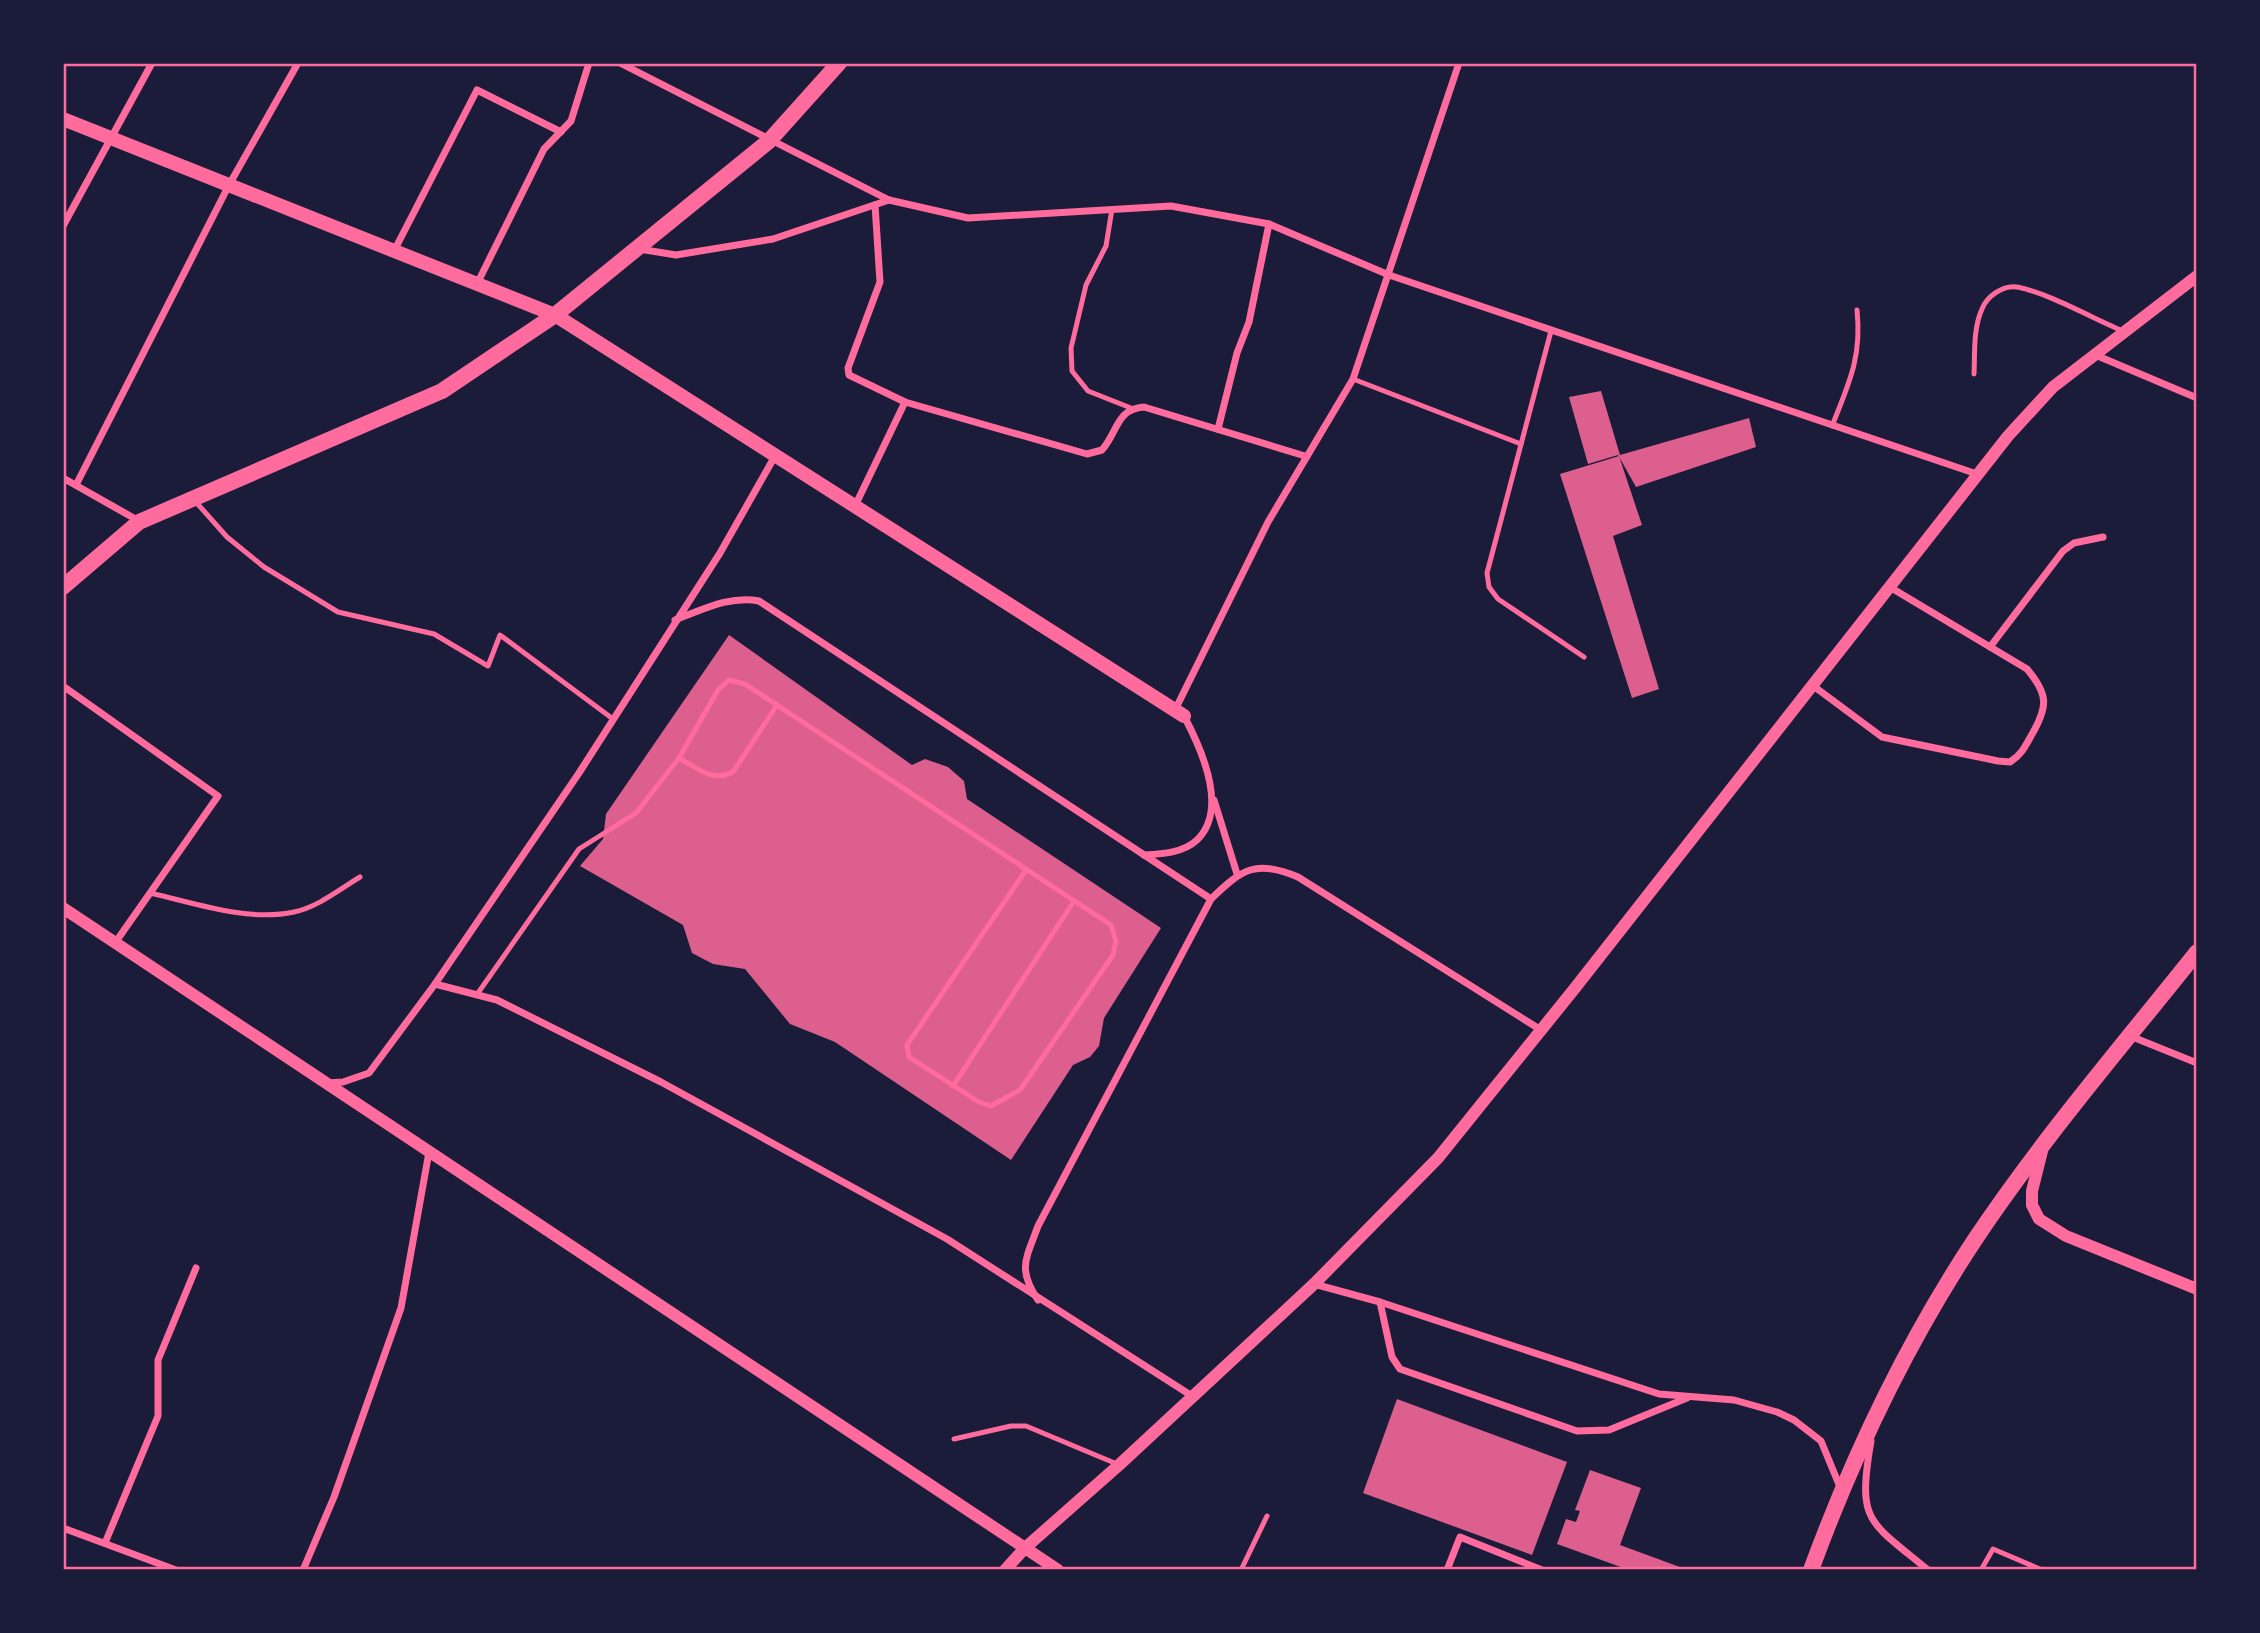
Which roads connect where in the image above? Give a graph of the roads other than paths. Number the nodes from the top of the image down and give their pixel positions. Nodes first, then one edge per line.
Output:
1 (152, 63) edge
2 (298, 63) edge
3 (589, 63) edge
4 (620, 63) edge
5 (839, 63) edge
6 (1458, 63) edge
7 (63, 119) edge
8 (561, 132) junction
9 (111, 138) junction
10 (769, 141) junction
11 (229, 185) junction
12 (889, 200) junction
13 (875, 205) junction
14 (1112, 209) junction
15 (1269, 224) junction
16 (63, 226) edge
17 (636, 249) junction
18 (394, 251) junction
19 (1389, 275) junction
20 (2197, 276) edge
21 (477, 284) junction
22 (1857, 310) dead end
23 (555, 314) junction
24 (1551, 331) junction
25 (2123, 331) junction
26 (2093, 354) junction
27 (1974, 374) dead end
28 (1353, 379) junction
29 (2197, 398) edge
30 (905, 402) junction
31 (1130, 408) junction
32 (1832, 426) junction
33 (1217, 429) junction
34 (1521, 444) junction
35 (776, 456) junction
36 (1305, 456) junction
37 (1977, 474) junction
38 (63, 478) edge
39 (76, 485) junction
40 (195, 501) junction
41 (855, 506) junction
42 (139, 522) junction
43 (2103, 537) dead end
44 (1888, 586) junction
45 (63, 587) edge
46 (675, 620) junction
47 (1990, 647) junction
48 (1584, 657) dead end
49 (1812, 685) junction
50 (63, 686) edge
51 (777, 705) junction
52 (1180, 713) junction
53 (612, 719) junction
54 (678, 758) junction
55 (1211, 793) junction
56 (1144, 855) junction
57 (1026, 870) junction
58 (1237, 874) junction
59 (360, 877) dead end
60 (150, 893) junction
61 (1211, 899) junction
62 (1074, 901) junction
63 (63, 908) edge
64 (115, 943) junction
65 (2197, 952) edge
66 (435, 984) junction
67 (478, 993) junction
68 (1541, 1030) junction
69 (2130, 1036) junction
70 (2197, 1063) edge
71 (325, 1083) junction
72 (953, 1086) junction
73 (2044, 1143) junction
74 (429, 1151) junction
75 (196, 1268) dead end
76 (1314, 1284) junction
77 (2197, 1289) edge
78 (1038, 1300) junction
79 (1380, 1303) junction
80 (1192, 1396) junction
81 (1688, 1398) junction
82 (1875, 1414) junction
83 (954, 1439) dead end
84 (1119, 1465) junction
85 (1842, 1491) junction
86 (1267, 1516) dead end
87 (63, 1528) edge
88 (105, 1543) junction
89 (1025, 1548) junction
90 (176, 1570) edge
91 (303, 1570) edge
92 (1005, 1570) edge
93 (1058, 1570) edge
94 (1241, 1570) edge
95 (1447, 1570) edge
96 (1542, 1570) edge
97 (1811, 1570) edge
98 (1928, 1570) edge
99 (1981, 1570) edge
100 (2042, 1570) edge

1 - 9 street
2 - 11 street
3 - 8 street
4 - 10 street
5 - 10 main road
6 - 19 street
7 - 9 main road
8 - 18 street
8 - 21 street
9 - 11 main road
9 - 16 street
10 - 12 street
10 - 17 main road
11 - 18 main road
11 - 39 street
12 - 13 street
12 - 14 street
13 - 17 street
13 - 30 street
14 - 15 street
14 - 31 lane
15 - 19 street
15 - 33 street
17 - 23 main road
18 - 21 main road
19 - 24 street
19 - 28 street
20 - 25 street
21 - 23 main road
22 - 32 lane
23 - 35 main road
23 - 40 main road
24 - 32 street
24 - 34 lane
25 - 26 street
25 - 27 lane
26 - 29 street
26 - 37 street
28 - 34 lane
28 - 36 street
30 - 31 street
30 - 41 street
31 - 33 street
32 - 37 street
33 - 36 street
34 - 48 lane
35 - 41 main road
35 - 46 street
36 - 52 street
37 - 44 street
38 - 39 street
39 - 42 street
40 - 42 main road
40 - 53 lane
41 - 52 main road
42 - 45 main road
43 - 47 street
44 - 47 street
44 - 49 street
46 - 53 street
46 - 56 street
47 - 49 street
49 - 68 street
50 - 60 street
51 - 54 lane
51 - 54 lane
51 - 57 lane
52 - 55 street
53 - 66 street
54 - 67 lane
55 - 56 street
55 - 58 street
56 - 61 street
57 - 62 lane
57 - 72 lane
58 - 61 street
58 - 68 street
59 - 60 lane
60 - 64 street
61 - 78 street
62 - 72 lane
62 - 72 lane
63 - 64 street
64 - 71 street
65 - 69 main road
66 - 67 street
66 - 71 street
67 - 78 street
68 - 76 street
69 - 70 street
69 - 73 main road
71 - 74 street
73 - 77 street
73 - 82 main road
74 - 89 street
74 - 91 street
75 - 88 street
76 - 79 street
76 - 80 street
78 - 80 street
79 - 81 street
79 - 81 street
80 - 84 street
81 - 85 street
82 - 85 main road
82 - 98 street
83 - 84 lane
84 - 89 street
85 - 97 main road
86 - 94 lane
87 - 88 street
88 - 90 street
89 - 92 street
89 - 93 street
95 - 96 street
99 - 100 lane

